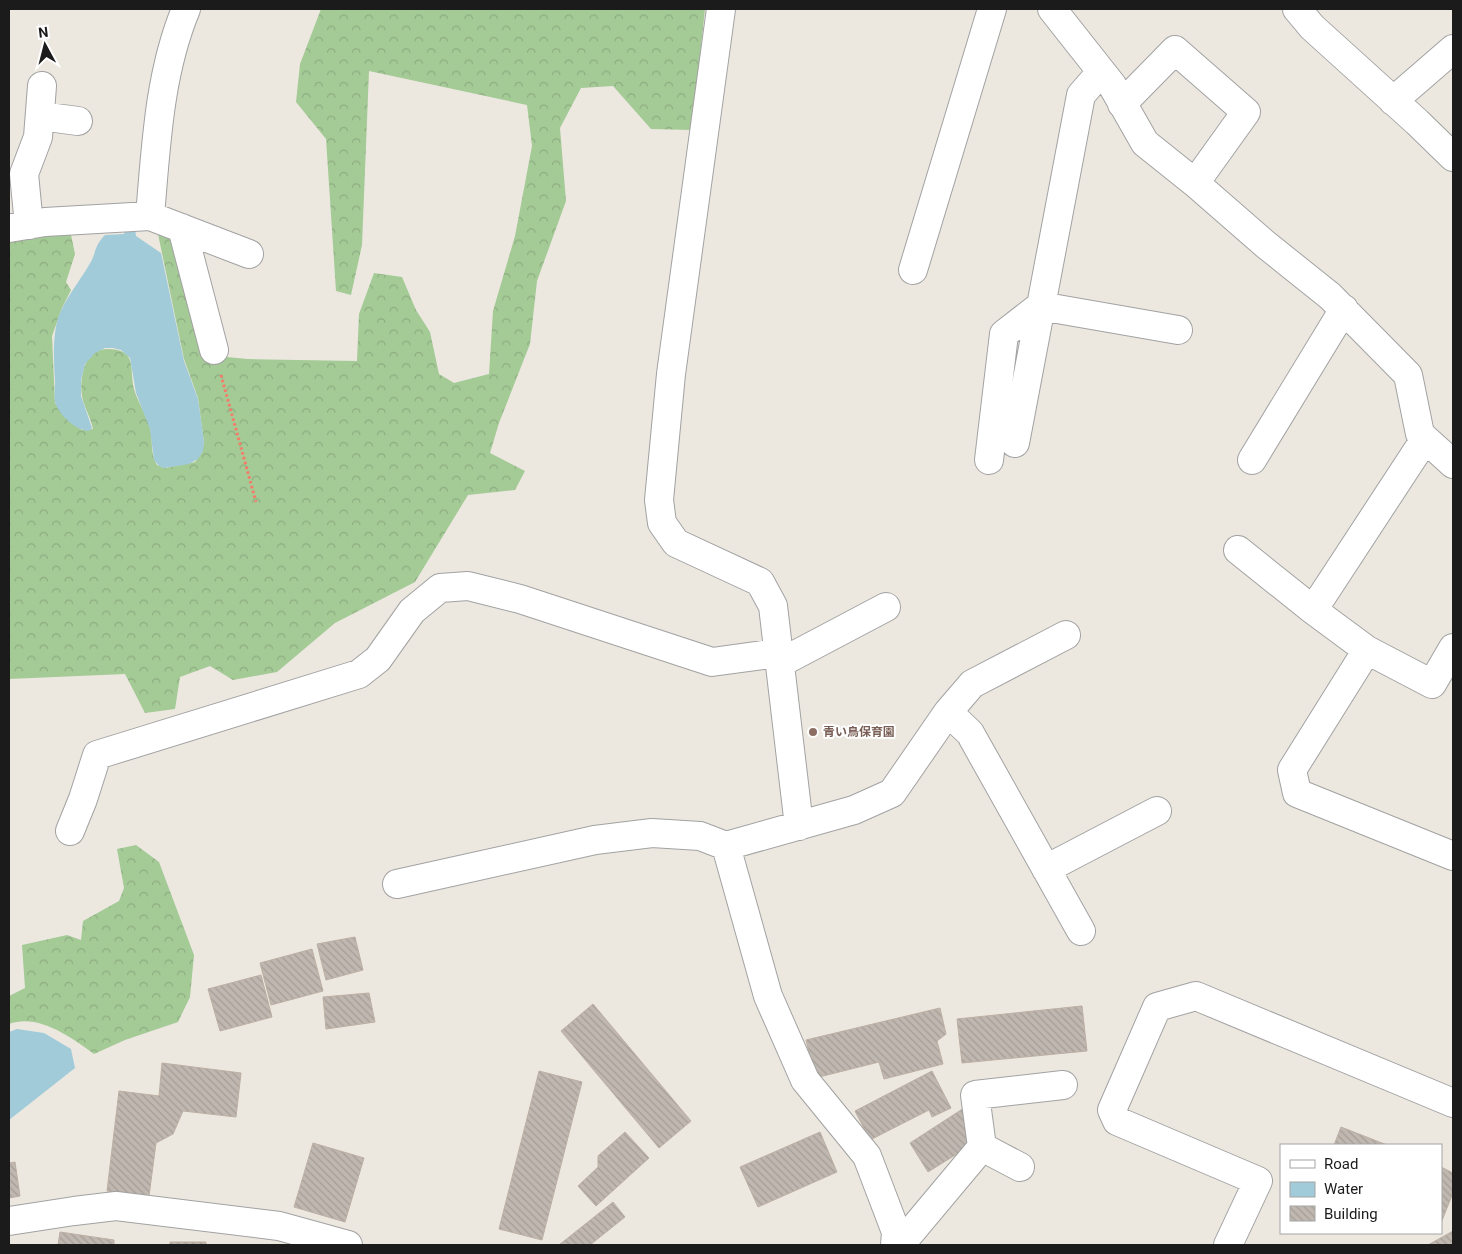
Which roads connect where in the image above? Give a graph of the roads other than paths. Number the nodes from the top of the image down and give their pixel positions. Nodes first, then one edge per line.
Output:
1 (186, 9) edge
2 (721, 9) edge
3 (992, 9) edge
4 (1052, 9) edge
5 (1297, 9) edge
6 (1453, 49) edge
7 (1101, 72) junction
8 (42, 86) dead end
9 (1393, 101) junction
10 (1122, 104) junction
11 (40, 116) junction
12 (78, 121) dead end
13 (1453, 157) edge
14 (1195, 183) junction
15 (150, 216) junction
16 (19, 226) edge
17 (182, 228) junction
18 (249, 254) dead end
19 (913, 270) dead end
20 (1040, 306) junction
21 (1344, 309) junction
22 (1178, 330) dead end
23 (214, 350) road end
24 (1425, 439) junction
25 (1015, 443) dead end
26 (989, 460) dead end
27 (1252, 460) dead end
28 (1453, 464) edge
29 (1238, 550) dead end
30 (886, 608) dead end
31 (1313, 610) junction
32 (1066, 635) dead end
33 (1453, 648) edge
34 (1367, 650) junction
35 (779, 658) junction
36 (948, 712) junction
37 (1157, 811) dead end
38 (799, 826) junction
39 (70, 831) dead end
40 (726, 846) junction
41 (1453, 856) edge
42 (1046, 869) junction
43 (397, 884) dead end
44 (1081, 930) dead end
45 (1063, 1085) dead end
46 (1453, 1103) edge
47 (982, 1147) junction
48 (1020, 1167) dead end
49 (9, 1221) edge
50 (348, 1245) edge
51 (895, 1245) edge
52 (900, 1245) edge
53 (1228, 1245) edge

1 - 15 street
2 - 35 street
3 - 19 street
4 - 7 street
5 - 9 street
6 - 9 street
7 - 10 street
7 - 20 street
8 - 11 street
9 - 13 street
10 - 14 street
10 - 14 street
11 - 12 street
11 - 16 street
14 - 21 street
15 - 16 street
15 - 17 street
17 - 18 street
17 - 23 street
20 - 22 street
20 - 25 street
20 - 26 street
21 - 24 street
21 - 27 street
24 - 28 street
24 - 31 street
29 - 31 street
30 - 35 street
31 - 34 street
32 - 36 street
33 - 34 street
34 - 41 street
35 - 38 street
35 - 39 street
36 - 38 street
36 - 42 street
37 - 42 street
38 - 40 street
40 - 43 street
40 - 51 street
42 - 44 street
45 - 47 street
46 - 53 street
47 - 48 street
47 - 52 street
49 - 50 street

